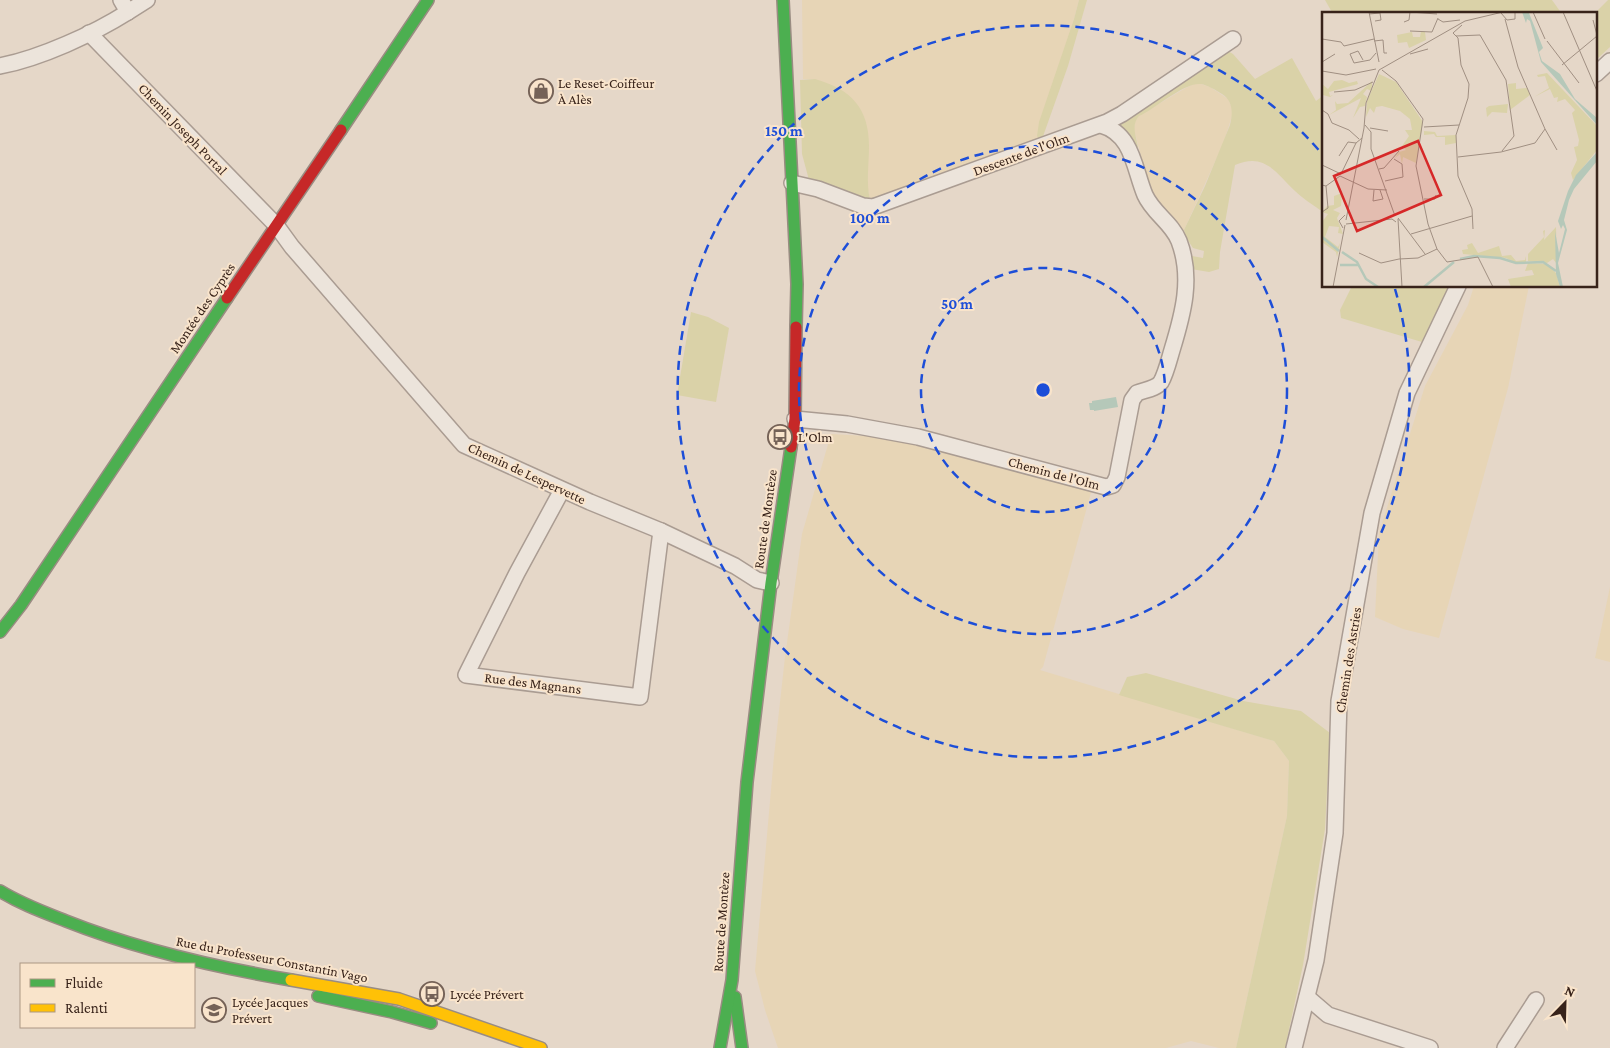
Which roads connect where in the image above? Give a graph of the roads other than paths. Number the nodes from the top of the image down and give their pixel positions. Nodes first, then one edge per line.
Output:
1 (147, 0) edge
2 (428, 0) edge
3 (783, 0) edge
4 (124, 6) edge
5 (90, 33) junction
6 (1233, 39) dead end
7 (1610, 61) edge
8 (0, 66) edge
9 (1598, 72) edge
10 (1101, 125) junction
11 (792, 183) junction
12 (276, 225) junction
13 (1457, 288) edge
14 (794, 418) junction
15 (562, 490) junction
16 (661, 531) junction
17 (771, 583) junction
18 (0, 632) edge
19 (0, 891) edge
20 (7, 908) dead end
21 (93, 943) dead end
22 (195, 972) edge
23 (732, 980) junction
24 (1307, 997) junction
25 (1536, 1000) dead end
26 (509, 1048) edge
27 (541, 1048) edge
28 (720, 1048) edge
29 (742, 1048) edge
30 (1294, 1048) edge
31 (1430, 1048) edge
32 (1506, 1048) edge

1 - 4 street
2 - 12 street, Montée des Cyprès
3 - 11 street, Route de Montèze
4 - 5 street
5 - 8 street
5 - 12 street, Chemin Joseph Portal
6 - 10 street, Descente de l'Olm
7 - 9 street
10 - 11 street, Descente de l'Olm
10 - 14 street, Chemin de l'Olm
11 - 14 street, Route de Montèze
12 - 15 street, Chemin de Lespervette
12 - 18 street, Montée des Cyprès
13 - 24 street, Chemin des Astries
14 - 17 street, Route de Montèze
15 - 16 street, Chemin de Lespervette
15 - 16 street, Rue des Magnans
16 - 17 street, Chemin de Lespervette
17 - 23 street, Route de Montèze
19 - 27 street, Rue du Professeur Constantin Vago
20 - 21 street
22 - 26 street, Rue du Professeur Constantin Vago
23 - 28 street, Route de Montèze
23 - 29 street, Route de Montèze
24 - 30 street, Chemin des Astries
24 - 31 street
25 - 32 street

